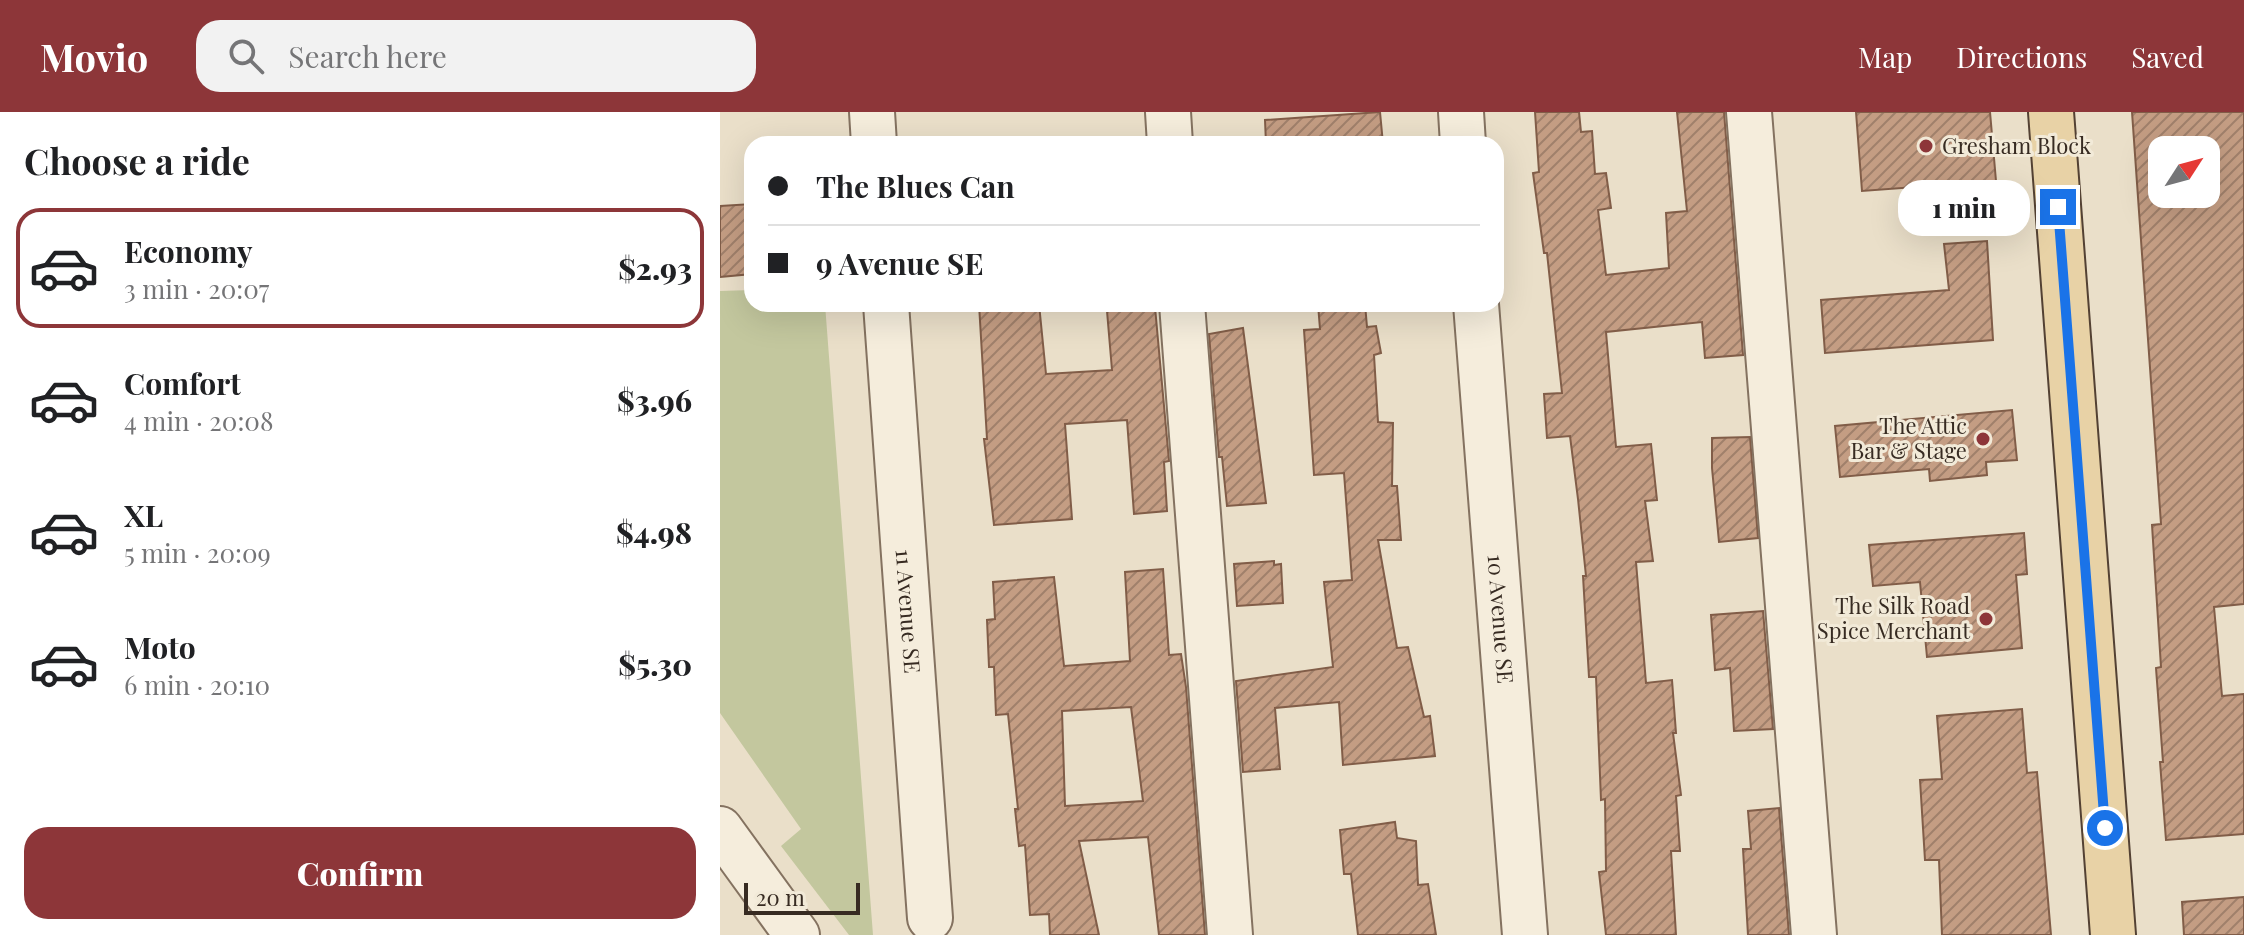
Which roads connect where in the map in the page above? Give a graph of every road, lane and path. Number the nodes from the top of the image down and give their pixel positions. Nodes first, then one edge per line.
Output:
1 (872, 112) edge
2 (1168, 112) edge
3 (1461, 112) edge
4 (1749, 112) edge
5 (2051, 112) edge
6 (874, 136) edge
7 (1170, 136) edge
8 (1462, 136) edge
9 (887, 312) edge
10 (1183, 312) edge
11 (1477, 312) edge
12 (720, 829) edge
13 (930, 918) dead end
14 (797, 935) edge
15 (1230, 935) edge
16 (1525, 935) edge
17 (1814, 935) edge
18 (2113, 935) edge

1 - 6 street
2 - 7 street
3 - 8 street
4 - 17 street
5 - 18 main road
9 - 13 street, 11 Avenue SE
10 - 15 street
11 - 16 street, 10 Avenue SE
12 - 14 street

